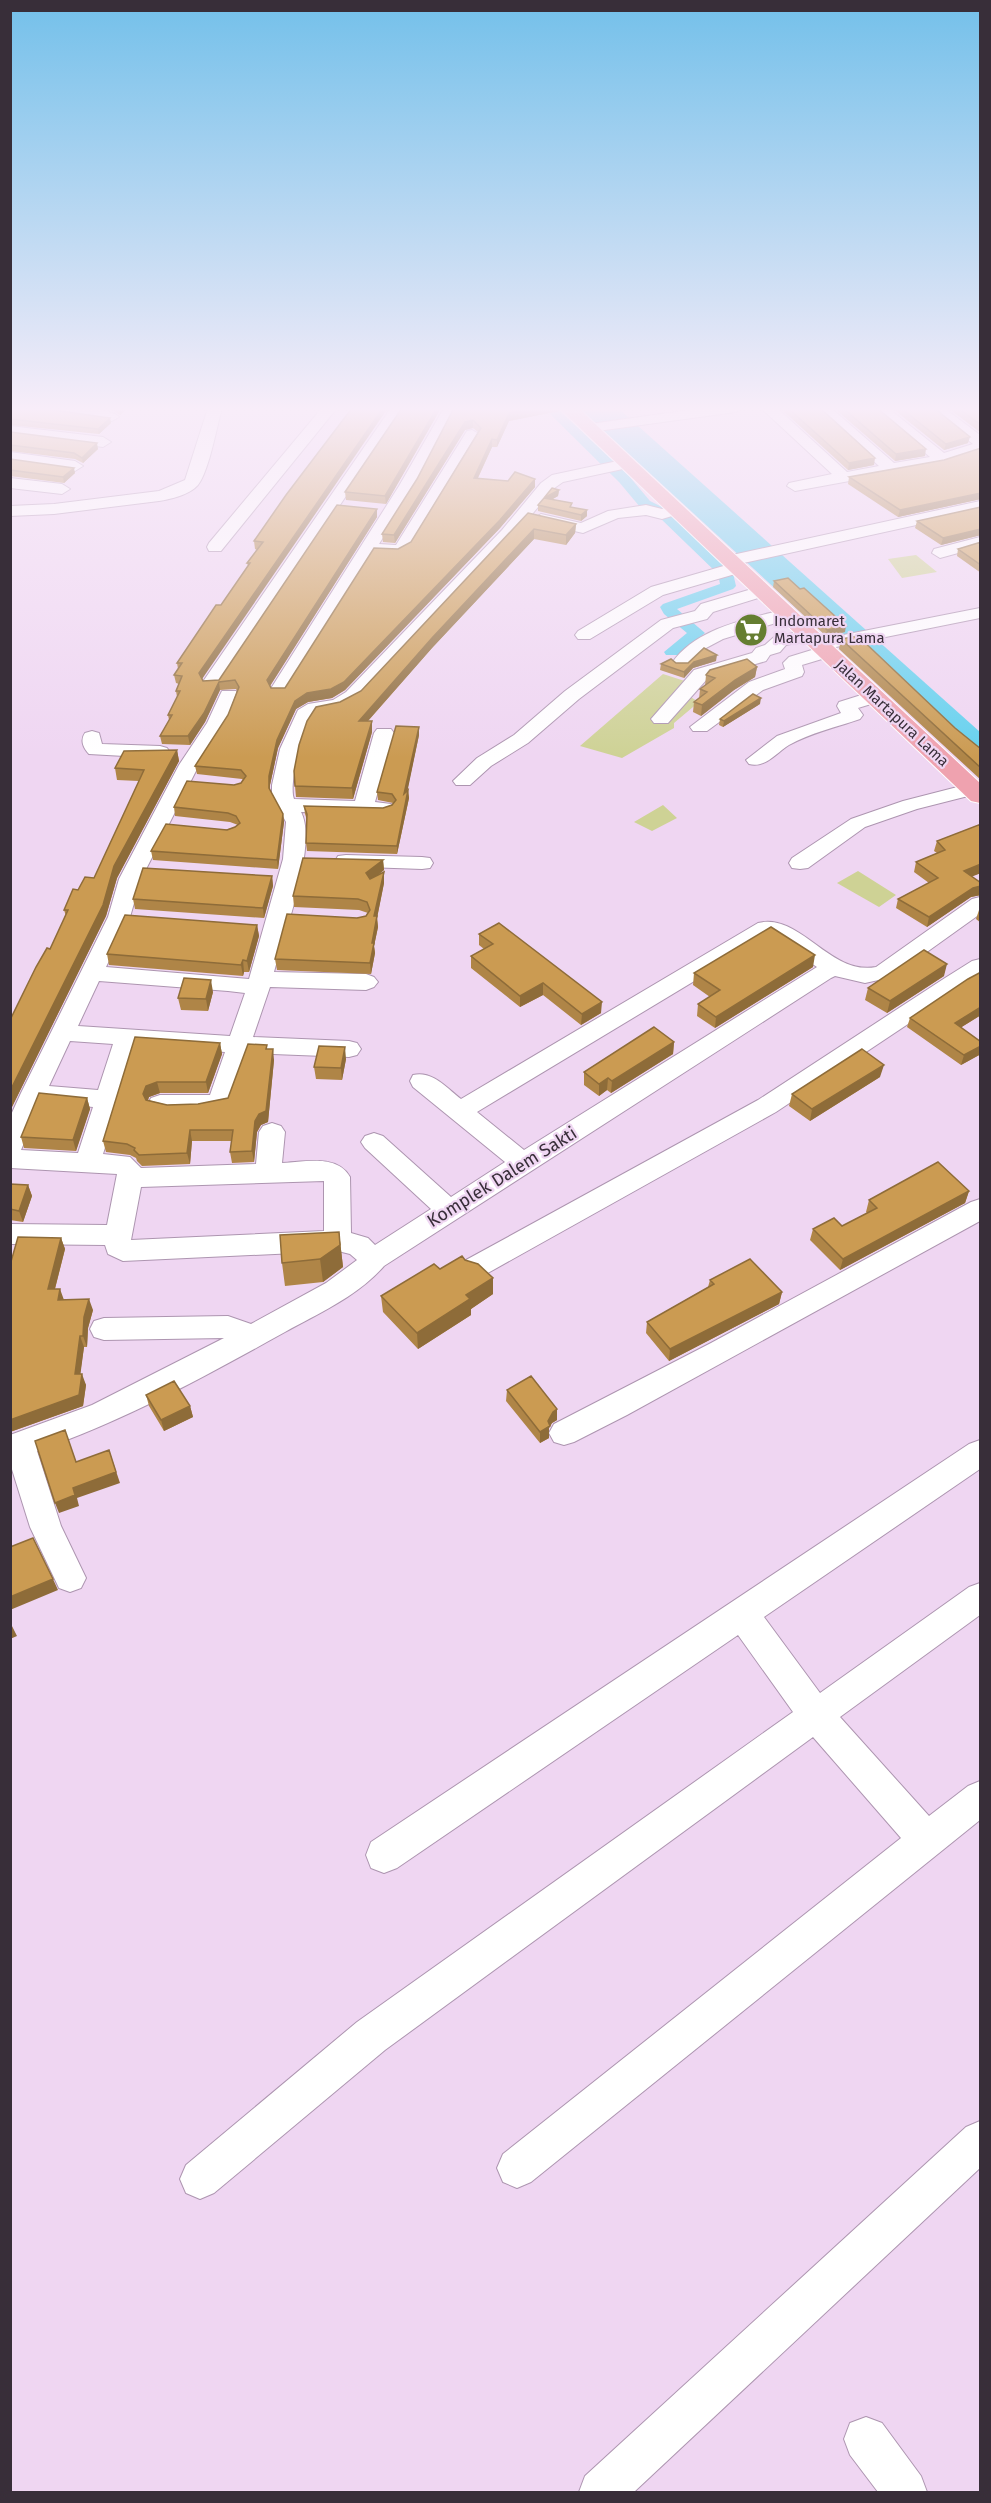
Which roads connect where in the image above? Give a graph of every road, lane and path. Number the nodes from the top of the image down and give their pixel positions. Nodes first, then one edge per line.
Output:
1 (233, 525) edge
2 (327, 525) edge
3 (378, 525) edge
4 (416, 525) edge
5 (514, 525) edge
6 (569, 525) edge
7 (590, 525) edge
8 (683, 525) edge
9 (895, 525) edge
10 (981, 542) edge
11 (215, 547) dead end
12 (367, 548) junction
13 (940, 553) dead end
14 (730, 566) junction
15 (762, 591) junction
16 (981, 613) edge
17 (786, 614) junction
18 (584, 635) dead end
19 (821, 644) junction
20 (681, 663) edge
21 (279, 690) edge
22 (874, 697) junction
23 (661, 719) dead end
24 (700, 727) dead end
25 (384, 733) dead end
26 (92, 737) dead end
27 (197, 753) junction
28 (756, 760) dead end
29 (463, 781) dead end
30 (977, 792) edge
31 (288, 806) junction
32 (159, 823) junction
33 (183, 825) edge
34 (422, 863) dead end
35 (800, 863) dead end
36 (283, 872) junction
37 (981, 904) edge
38 (119, 917) junction
39 (142, 919) edge
40 (981, 966) edge
41 (834, 967) junction
42 (91, 973) junction
43 (366, 982) dead end
44 (259, 983) junction
45 (63, 1033) junction
46 (127, 1037) junction
47 (238, 1044) junction
48 (348, 1049) dead end
49 (422, 1081) dead end
50 (33, 1093) junction
51 (107, 1100) junction
52 (160, 1104) edge
53 (458, 1112) junction
54 (272, 1132) dead end
55 (374, 1142) dead end
56 (10, 1148) edge
57 (10, 1159) edge
58 (88, 1162) junction
59 (523, 1163) junction
60 (268, 1172) junction
61 (130, 1178) junction
62 (981, 1209) edge
63 (449, 1210) junction
64 (10, 1234) edge
65 (118, 1235) junction
66 (338, 1241) junction
67 (374, 1259) junction
68 (476, 1267) edge
69 (104, 1329) dead end
70 (252, 1336) junction
71 (564, 1433) dead end
72 (15, 1446) edge
73 (981, 1453) edge
74 (70, 1578) dead end
75 (981, 1597) edge
76 (742, 1614) junction
77 (817, 1716) junction
78 (981, 1798) edge
79 (927, 1841) junction
80 (384, 1855) dead end
81 (981, 2141) edge
82 (517, 2168) dead end
83 (200, 2179) dead end
84 (866, 2439) dead end
85 (601, 2493) edge
86 (905, 2493) edge

1 - 11 street
2 - 27 street
3 - 12 street
4 - 12 street
5 - 31 street
6 - 7 street
8 - 14 main road, Jalan Martapura Lama
9 - 14 street
10 - 13 street
12 - 21 street
14 - 15 main road, Jalan Martapura Lama
14 - 18 street
15 - 17 main road, Jalan Martapura Lama
15 - 29 street
16 - 19 street
17 - 19 main road, Jalan Martapura Lama
17 - 20 street
19 - 22 main road, Jalan Martapura Lama
19 - 23 street
19 - 24 street
22 - 28 street
22 - 30 main road, Jalan Martapura Lama
25 - 31 street
26 - 27 street
27 - 32 street
30 - 35 street
31 - 36 street
32 - 33 street
32 - 38 street
34 - 36 street
36 - 44 street
37 - 41 street
38 - 39 street
38 - 42 street
40 - 68 street
41 - 53 street
41 - 59 street, Komplek Dalem Sakti
42 - 44 street
42 - 45 street
43 - 44 street
44 - 47 street
45 - 46 street
45 - 50 street
46 - 47 street
46 - 51 street
47 - 48 street
47 - 52 street
49 - 53 street
50 - 51 street
50 - 56 street
51 - 58 street
53 - 59 street
54 - 60 street
55 - 63 street
57 - 58 street
58 - 61 street
59 - 63 street, Komplek Dalem Sakti
60 - 61 street
60 - 66 street
61 - 65 street
62 - 71 street
63 - 67 street, Komplek Dalem Sakti
64 - 65 street
65 - 66 street
66 - 67 street
67 - 70 street, Komplek Dalem Sakti
69 - 70 street
70 - 72 street, Komplek Dalem Sakti
72 - 74 street
73 - 76 street
75 - 77 street
76 - 77 street
76 - 80 street
77 - 79 street
77 - 83 street
78 - 79 street
79 - 82 street
81 - 85 street
84 - 86 street

